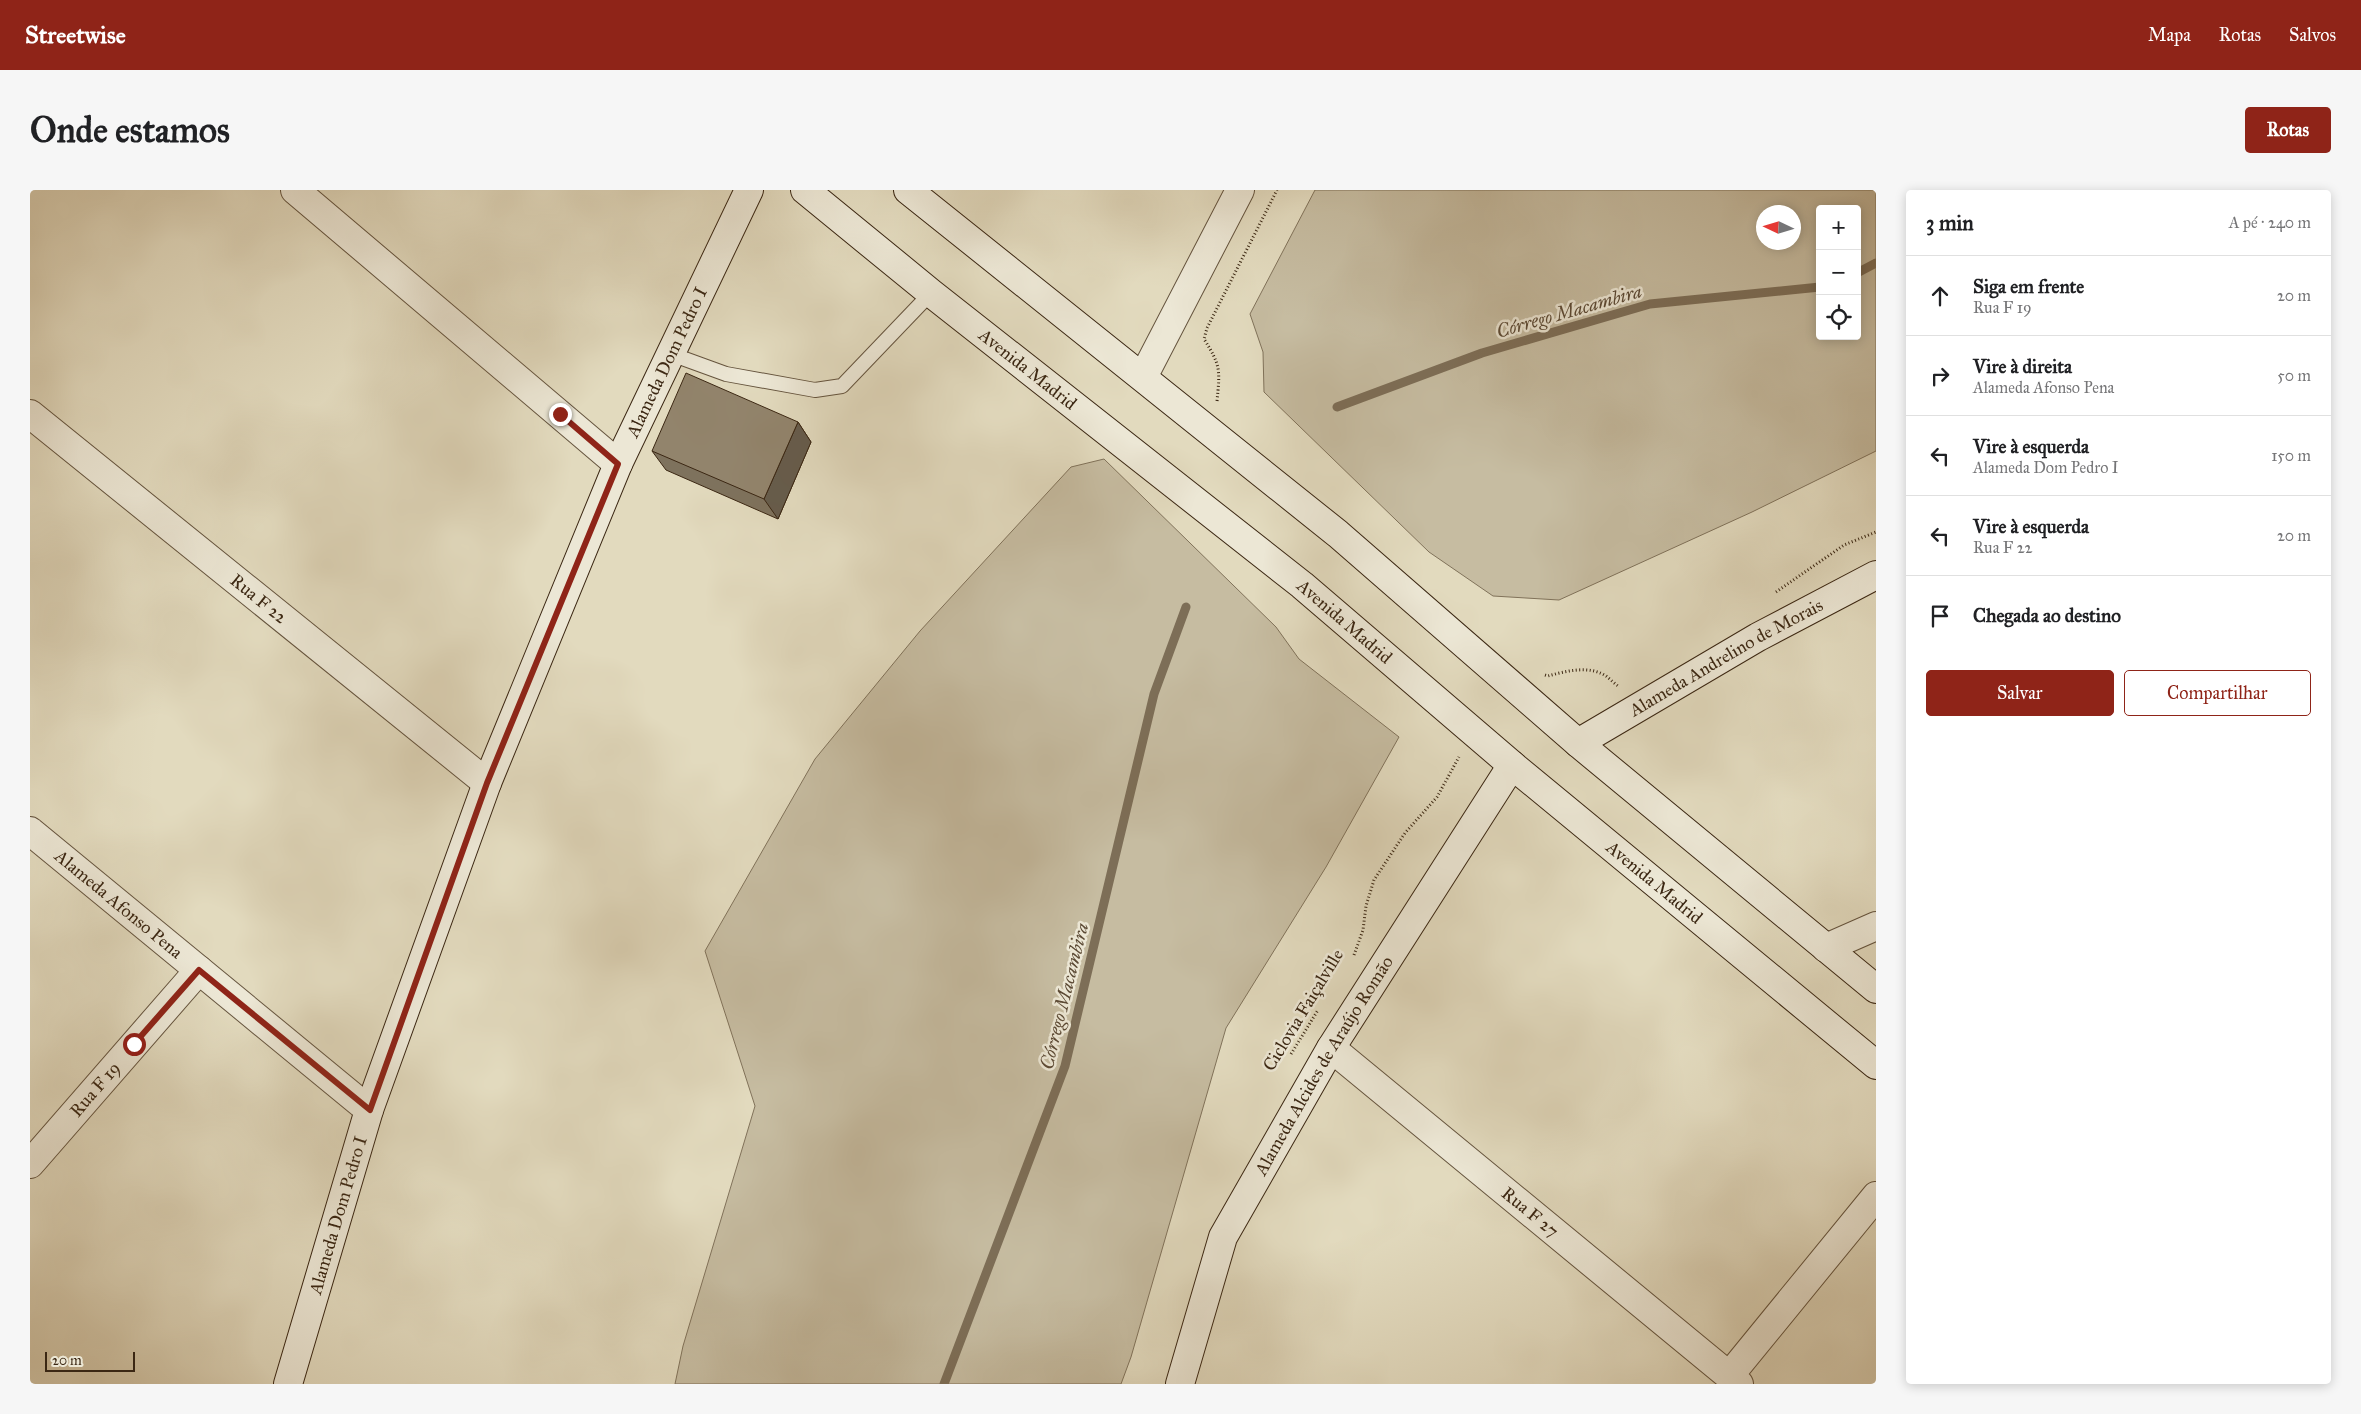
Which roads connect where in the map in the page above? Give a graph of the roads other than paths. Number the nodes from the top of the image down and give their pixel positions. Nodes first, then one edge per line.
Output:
1 (295, 190) edge
2 (749, 190) edge
3 (805, 190) edge
4 (908, 190) edge
5 (1240, 190) edge
6 (931, 292) junction
7 (671, 354) junction
8 (1144, 377) junction
9 (30, 414) edge
10 (618, 464) junction
11 (1876, 575) edge
12 (1578, 743) junction
13 (1512, 765) junction
14 (487, 783) junction
15 (30, 831) edge
16 (1876, 926) edge
17 (1826, 948) junction
18 (199, 970) junction
19 (1876, 989) edge
20 (1332, 1048) junction
21 (1876, 1065) edge
22 (370, 1110) junction
23 (30, 1164) edge
24 (1876, 1196) edge
25 (1734, 1380) edge
26 (1181, 1383) edge
27 (288, 1384) edge

1 - 10 street
2 - 7 street, Alameda Dom Pedro I
3 - 6 street, Avenida Madrid
4 - 8 street
5 - 8 street
6 - 7 lane
6 - 13 street, Avenida Madrid
7 - 10 street, Alameda Dom Pedro I
8 - 12 street
9 - 14 street, Rua F 22
10 - 14 street, Alameda Dom Pedro I
11 - 12 street, Alameda Andrelino de Morais
12 - 17 street
13 - 20 street, Alameda Alcides de Araújo Romão
13 - 21 street, Avenida Madrid
14 - 22 street, Alameda Dom Pedro I
15 - 18 street, Alameda Afonso Pena
16 - 17 street
17 - 19 street
18 - 22 street, Alameda Afonso Pena
18 - 23 street, Rua F 19
20 - 25 street, Rua F 27
20 - 26 street, Alameda Alcides de Araújo Romão
22 - 27 street, Alameda Dom Pedro I
24 - 25 street, Rua F 27

